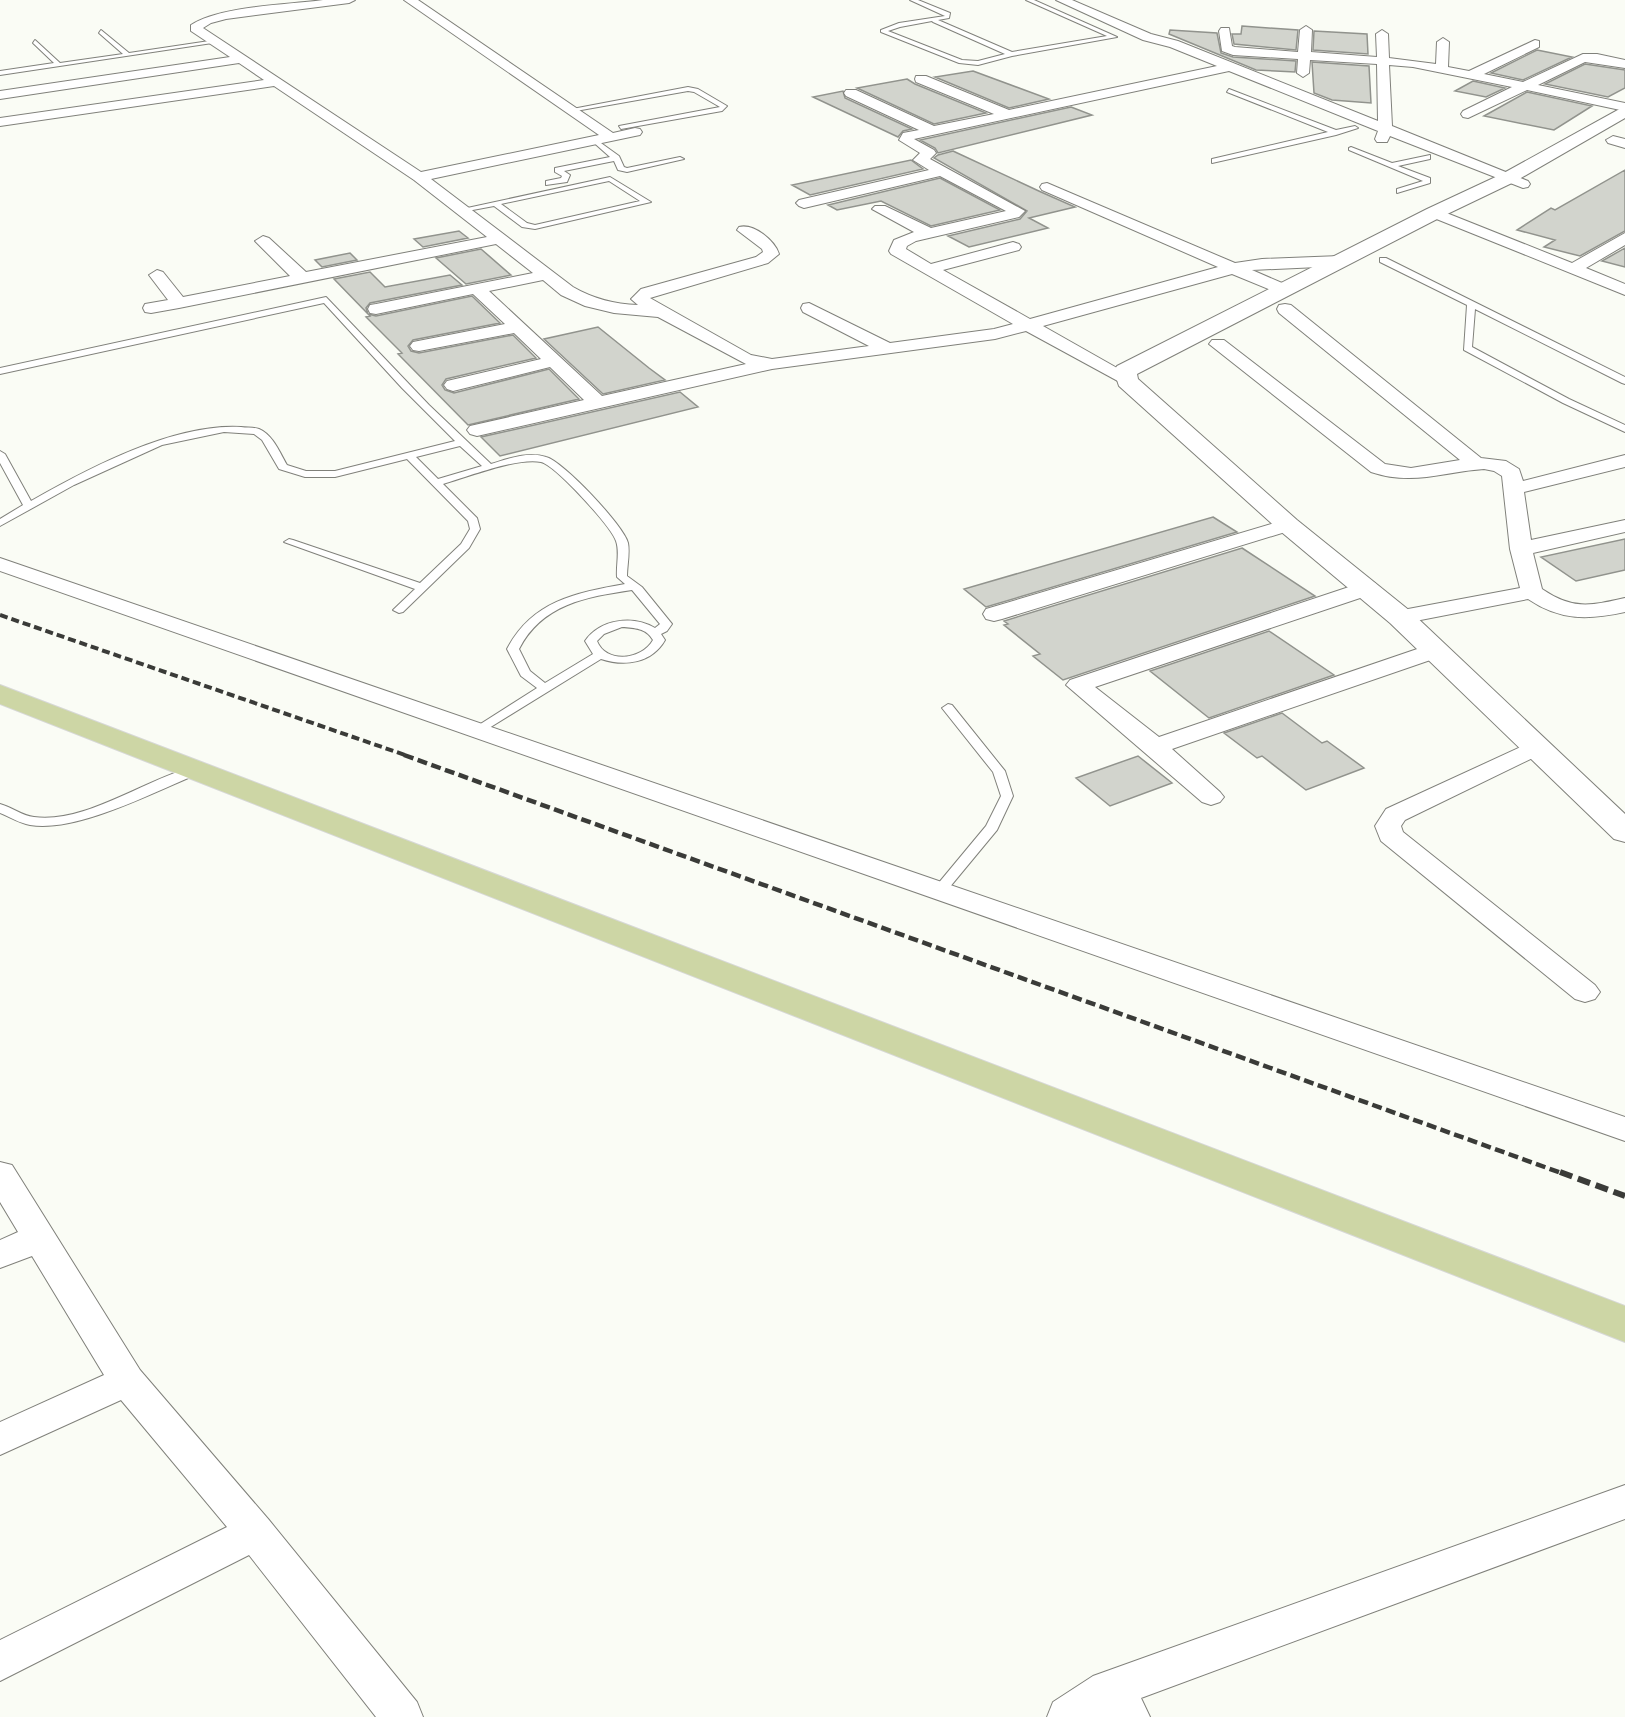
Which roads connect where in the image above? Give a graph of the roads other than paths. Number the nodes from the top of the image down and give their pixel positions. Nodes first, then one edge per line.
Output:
1 (349, 0) edge
2 (410, 0) edge
3 (913, 0) edge
4 (1029, 0) edge
5 (1062, 0) edge
6 (934, 21) junction
7 (1121, 26) junction
8 (1096, 30) junction
9 (1305, 30) dead end
10 (1224, 31) dead end
11 (101, 32) dead end
12 (1382, 34) dead end
13 (1147, 36) junction
14 (35, 42) dead end
15 (216, 42) junction
16 (1443, 42) dead end
17 (1535, 44) dead end
18 (127, 54) junction
19 (1011, 54) junction
20 (1302, 56) junction
21 (241, 58) junction
22 (1383, 60) junction
23 (58, 64) junction
24 (1625, 64) edge
25 (1229, 67) junction
26 (1442, 69) junction
27 (1214, 71) junction
28 (0, 73) edge
29 (1471, 75) junction
30 (921, 79) dead end
31 (276, 82) junction
32 (1303, 84) dead end
33 (1526, 86) junction
34 (1229, 91) dead end
35 (851, 93) dead end
36 (0, 94) edge
37 (570, 110) junction
38 (1468, 114) dead end
39 (1009, 115) junction
40 (0, 122) edge
41 (1622, 124) edge
42 (1355, 128) junction
43 (933, 131) junction
44 (622, 132) junction
45 (1335, 133) junction
46 (1384, 134) junction
47 (594, 140) junction
48 (1351, 149) dead end
49 (1426, 157) junction
50 (616, 158) junction
51 (680, 159) dead end
52 (1215, 161) dead end
53 (1392, 165) junction
54 (941, 172) junction
55 (419, 177) junction
56 (1508, 184) junction
57 (1047, 187) dead end
58 (1400, 191) dead end
59 (495, 203) junction
60 (804, 203) dead end
61 (458, 207) junction
62 (880, 209) dead end
63 (1443, 217) junction
64 (745, 230) dead end
65 (932, 234) junction
66 (1625, 238) edge
67 (500, 239) junction
68 (263, 241) dead end
69 (1013, 247) dead end
70 (1383, 260) junction
71 (1340, 261) junction
72 (929, 269) junction
73 (1230, 269) junction
74 (1573, 269) junction
75 (157, 275) dead end
76 (546, 275) junction
77 (302, 278) junction
78 (1620, 285) edge
79 (477, 288) junction
80 (1283, 290) junction
81 (179, 303) junction
82 (1471, 305) junction
83 (151, 308) dead end
84 (809, 308) dead end
85 (376, 309) dead end
86 (1285, 309) junction
87 (665, 312) junction
88 (1029, 324) junction
89 (519, 327) junction
90 (1218, 344) junction
91 (419, 346) dead end
92 (889, 350) junction
93 (1198, 355) dead end
94 (554, 361) junction
95 (772, 364) junction
96 (0, 371) edge
97 (1625, 381) edge
98 (1140, 383) junction
99 (453, 385) dead end
100 (598, 403) junction
101 (1625, 429) edge
102 (477, 430) dead end
103 (460, 443) junction
104 (0, 454) edge
105 (410, 456) junction
106 (1625, 461) edge
107 (1477, 464) junction
108 (489, 467) junction
109 (437, 482) junction
110 (1514, 489) junction
111 (29, 506) junction
112 (0, 523) edge
113 (1288, 525) junction
114 (1625, 526) edge
115 (289, 542) dead end
116 (1521, 549) junction
117 (0, 564) edge
118 (633, 585) junction
119 (420, 587) junction
120 (1367, 588) junction
121 (1532, 592) junction
122 (1625, 605) edge
123 (399, 610) dead end
124 (994, 614) dead end
125 (1400, 617) junction
126 (655, 632) junction
127 (1434, 651) junction
128 (600, 655) junction
129 (545, 689) junction
130 (0, 694) edge
131 (948, 708) dead end
132 (477, 730) junction
133 (1155, 747) junction
134 (1536, 747) junction
135 (196, 770) junction
136 (1211, 797) dead end
137 (0, 808) edge
138 (1625, 832) edge
139 (939, 891) junction
140 (1585, 992) dead end
141 (1625, 1129) edge
142 (0, 1174) edge
143 (39, 1238) junction
144 (0, 1255) edge
145 (1625, 1324) edge
146 (127, 1381) junction
147 (0, 1439) edge
148 (1625, 1502) edge
149 (255, 1532) junction
150 (0, 1661) edge
151 (1119, 1704) edge
152 (402, 1717) edge
153 (1068, 1717) edge

1 - 15 street
2 - 37 street
3 - 6 lane
4 - 8 lane
5 - 7 street
6 - 19 lane
6 - 19 lane
7 - 8 lane
7 - 13 street
8 - 19 lane
9 - 20 street
10 - 20 street
11 - 18 lane
12 - 22 street
13 - 25 street
13 - 27 street
14 - 23 lane
15 - 18 lane
15 - 21 street
16 - 26 street
17 - 29 street
18 - 23 lane
20 - 22 street
20 - 32 street
21 - 31 street
21 - 36 street
22 - 26 street
22 - 46 street
23 - 28 lane
24 - 33 street
25 - 27 street
25 - 46 street
26 - 29 street
27 - 39 street
27 - 42 street
29 - 33 street
30 - 39 street
31 - 40 street
31 - 55 street
33 - 38 street
33 - 41 street
34 - 45 lane
35 - 43 street
37 - 44 street
37 - 44 lane
39 - 43 street
41 - 56 street
42 - 45 lane
42 - 46 street
43 - 54 street
44 - 47 street
45 - 52 lane
46 - 49 street
46 - 56 street
47 - 50 lane
47 - 55 street
48 - 53 lane
49 - 53 lane
49 - 56 street
50 - 51 lane
50 - 61 lane
53 - 58 lane
54 - 60 street
54 - 65 street
55 - 61 street
56 - 63 street
57 - 73 street
59 - 59 lane
59 - 61 lane
61 - 67 street
62 - 65 street
63 - 70 street
63 - 71 street
63 - 74 street
64 - 87 street
65 - 72 street
66 - 74 street
67 - 76 street
67 - 77 street
68 - 77 street
69 - 72 street
70 - 82 lane
70 - 86 street
71 - 73 street
71 - 80 street
72 - 88 street
73 - 80 street
73 - 88 street
74 - 78 street
75 - 81 street
76 - 79 street
76 - 87 street
77 - 81 street
79 - 85 street
79 - 89 street
80 - 98 street
81 - 83 street
82 - 97 lane
82 - 101 lane
84 - 92 street
86 - 90 street
86 - 107 street
87 - 95 street
88 - 92 street
88 - 98 street
89 - 91 street
89 - 94 street
90 - 93 street
90 - 107 street
92 - 95 street
94 - 99 street
94 - 100 street
95 - 100 street
96 - 103 lane
98 - 113 street
100 - 102 street
103 - 105 lane
103 - 108 lane
104 - 111 lane
105 - 109 lane
105 - 111 lane
106 - 110 street
107 - 110 street
108 - 109 lane
108 - 118 lane
109 - 119 lane
110 - 116 street
111 - 112 lane
113 - 120 street
113 - 124 street
114 - 116 street
115 - 119 lane
116 - 121 street
117 - 132 street
118 - 126 lane
118 - 129 lane
119 - 123 lane
120 - 125 street
120 - 133 street
121 - 122 street
121 - 125 street
125 - 127 street
126 - 128 lane
126 - 128 lane
127 - 133 street
127 - 134 street
128 - 129 lane
129 - 132 lane
130 - 135 main road
131 - 139 lane
132 - 139 street
133 - 136 street
134 - 138 street
134 - 140 street
135 - 137 lane
135 - 145 main road
139 - 141 street
142 - 143 street
143 - 144 street
143 - 146 street
146 - 147 street
146 - 149 street
148 - 151 street
149 - 150 street
149 - 152 street
151 - 153 street

